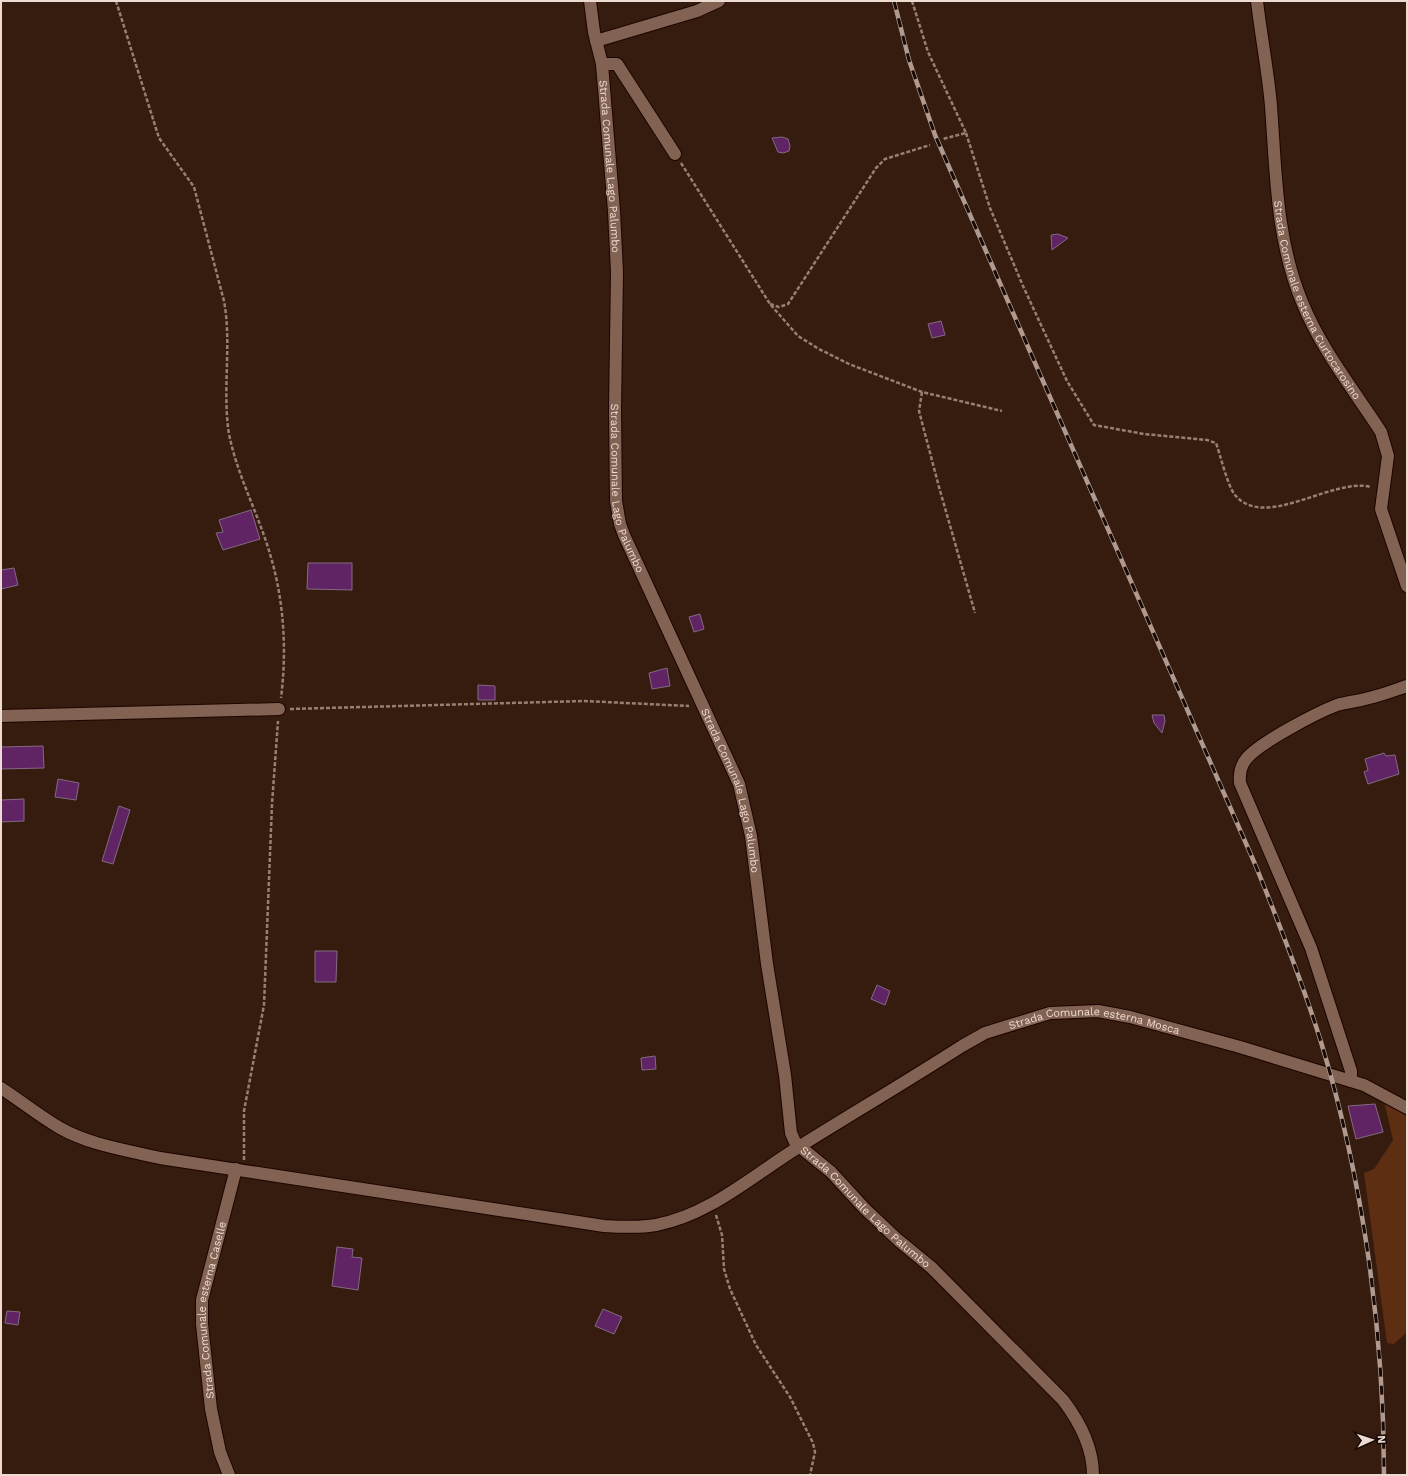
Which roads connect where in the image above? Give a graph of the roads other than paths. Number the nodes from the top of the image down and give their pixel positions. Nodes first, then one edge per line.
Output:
1 (590, 1) edge
2 (719, 1) edge
3 (1257, 1) edge
4 (596, 41) junction
5 (602, 64) junction
6 (675, 154) road end
7 (1407, 586) edge
8 (1407, 686) edge
9 (279, 709) road end
10 (1, 716) edge
11 (1351, 1081) junction
12 (1, 1088) edge
13 (1407, 1108) edge
14 (800, 1146) junction
15 (239, 1169) junction
16 (229, 1475) edge
17 (1093, 1475) edge

1 - 4 street, Strada Comunale Lago Palumbo
2 - 4 street
3 - 7 street, Strada Comunale esterna Curtocarosino
4 - 5 street, Strada Comunale Lago Palumbo
5 - 6 street
5 - 14 street, Strada Comunale Lago Palumbo
8 - 11 street
9 - 10 street
11 - 13 street, Strada Comunale esterna Mosca
11 - 14 street, Strada Comunale esterna Mosca
12 - 15 street, Strada Comunale esterna Mosca
14 - 15 street, Strada Comunale esterna Mosca
14 - 17 street, Strada Comunale Lago Palumbo
15 - 16 street, Strada Comunale esterna Caselle

